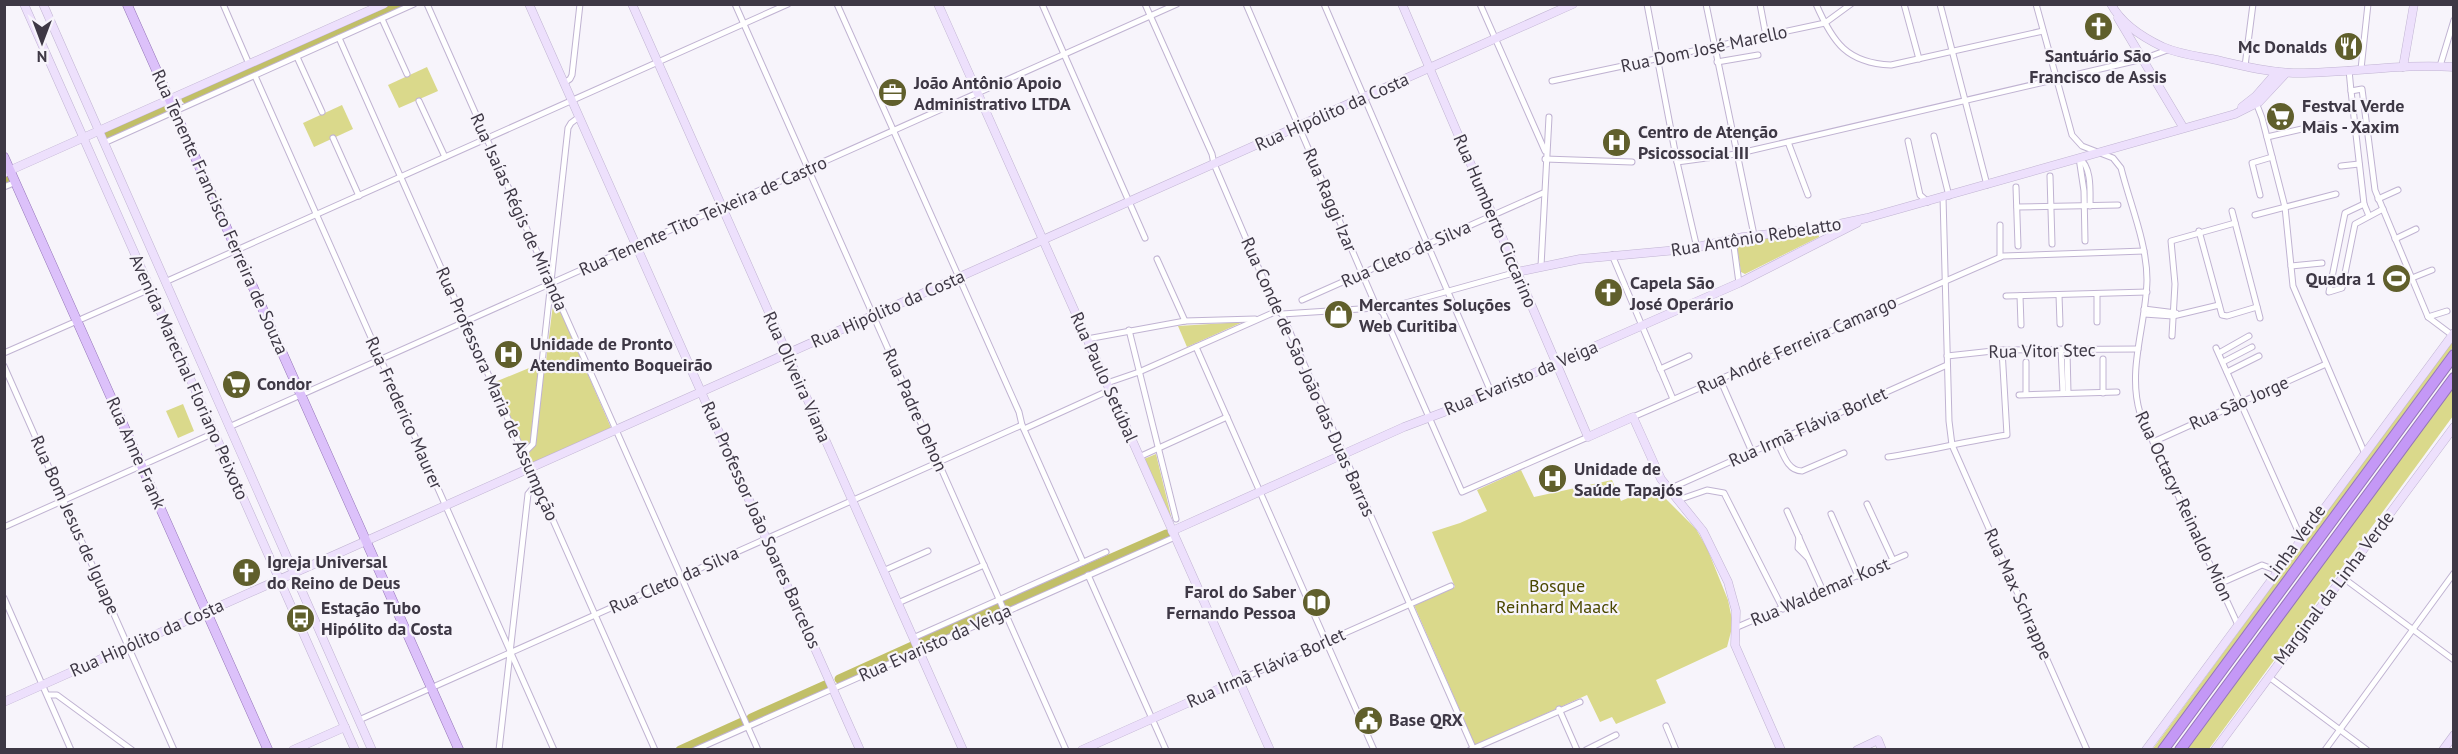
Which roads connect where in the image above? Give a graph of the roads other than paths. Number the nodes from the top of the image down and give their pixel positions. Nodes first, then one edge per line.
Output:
1 (24, 4) edge
2 (43, 4) edge
3 (127, 4) edge
4 (223, 4) edge
5 (384, 4) edge
6 (414, 4) edge
7 (427, 4) edge
8 (529, 4) edge
9 (580, 4) edge
10 (632, 4) edge
11 (735, 4) edge
12 (788, 4) edge
13 (837, 4) edge
14 (938, 4) edge
15 (1042, 4) edge
16 (1145, 4) edge
17 (1177, 4) edge
18 (1245, 4) edge
19 (1323, 4) edge
20 (1402, 4) edge
21 (1480, 4) edge
22 (1573, 4) edge
23 (1647, 4) edge
24 (1706, 4) edge
25 (1760, 4) edge
26 (1816, 4) edge
27 (1851, 4) edge
28 (1904, 4) edge
29 (1940, 4) edge
30 (2036, 4) edge
31 (2253, 4) edge
32 (2368, 4) edge
33 (2414, 4) edge
34 (2113, 8) edge
35 (1151, 16) junction
36 (382, 19) junction
37 (2454, 20) edge
38 (1825, 23) junction
39 (744, 24) junction
40 (2043, 31) junction
41 (1766, 36) junction
42 (339, 38) junction
43 (1496, 39) junction
44 (1714, 46) junction
45 (2170, 50) junction
46 (1953, 51) junction
47 (1758, 54) dead end
48 (1064, 55) junction
49 (297, 57) junction
50 (1658, 59) junction
51 (1919, 59) junction
52 (2143, 59) junction
53 (1717, 62) junction
54 (658, 63) junction
55 (249, 64) junction
56 (2245, 66) junction
57 (2440, 66) junction
58 (2403, 67) junction
59 (2454, 67) edge
60 (1430, 69) junction
61 (2361, 69) junction
62 (2349, 70) junction
63 (2277, 72) junction
64 (2286, 73) junction
65 (407, 74) dead end
66 (255, 76) junction
67 (2057, 80) junction
68 (1552, 81) dead end
69 (564, 83) junction
70 (2351, 91) junction
71 (977, 93) junction
72 (1364, 98) junction
73 (170, 100) junction
74 (419, 101) dead end
75 (572, 101) junction
76 (2255, 101) junction
77 (1967, 102) junction
78 (175, 111) junction
79 (322, 112) dead end
80 (579, 117) junction
81 (1549, 117) dead end
82 (2328, 123) dead end
83 (1299, 127) junction
84 (2183, 127) junction
85 (99, 131) junction
86 (894, 131) junction
87 (1934, 136) dead end
88 (2267, 137) junction
89 (82, 138) junction
90 (333, 138) dead end
91 (487, 139) junction
92 (1908, 141) dead end
93 (1788, 142) junction
94 (104, 143) junction
95 (1545, 151) junction
96 (2097, 152) junction
97 (1736, 154) junction
98 (4, 157) edge
99 (445, 157) junction
100 (2272, 157) junction
101 (2079, 158) junction
102 (1545, 159) junction
103 (1632, 162) dead end
104 (1677, 162) junction
105 (2359, 164) junction
106 (1214, 165) junction
107 (2342, 166) dead end
108 (808, 169) junction
109 (8, 172) edge
110 (2050, 176) dead end
111 (401, 177) junction
112 (16, 182) junction
113 (1987, 184) junction
114 (4, 187) edge
115 (2016, 187) dead end
116 (2398, 190) dead end
117 (1543, 193) junction
118 (2337, 194) dead end
119 (1808, 195) dead end
120 (2260, 195) dead end
121 (359, 196) junction
122 (1946, 197) junction
123 (2379, 199) junction
124 (1129, 202) junction
125 (1928, 202) junction
126 (2364, 204) junction
127 (2118, 205) dead end
128 (2088, 206) junction
129 (722, 207) junction
130 (2017, 207) junction
131 (2051, 207) junction
132 (2285, 207) junction
133 (2383, 209) junction
134 (2232, 211) dead end
135 (316, 215) junction
136 (1493, 215) junction
137 (2255, 215) dead end
138 (2369, 216) junction
139 (1867, 218) junction
140 (2235, 223) junction
141 (2000, 225) dead end
142 (1820, 228) junction
143 (2416, 229) dead end
144 (2199, 231) junction
145 (1754, 235) junction
146 (1146, 238) dead end
147 (1733, 239) junction
148 (2395, 239) junction
149 (1043, 240) junction
150 (1824, 240) junction
151 (2085, 241) dead end
152 (1428, 244) junction
153 (2052, 244) dead end
154 (636, 245) junction
155 (2018, 246) dead end
156 (1697, 248) junction
157 (237, 250) junction
158 (2144, 251) junction
159 (1612, 255) junction
160 (2000, 257) junction
161 (1157, 259) dead end
162 (2322, 262) dead end
163 (1540, 266) junction
164 (2291, 266) junction
165 (2432, 270) dead end
166 (1517, 272) junction
167 (1362, 273) junction
168 (959, 278) junction
169 (2412, 278) junction
170 (1946, 280) junction
171 (165, 282) junction
172 (551, 283) junction
173 (1739, 283) junction
174 (150, 289) junction
175 (1448, 292) junction
176 (2147, 292) junction
177 (2097, 294) junction
178 (2059, 295) junction
179 (2006, 296) dead end
180 (2020, 296) junction
181 (1302, 300) dead end
182 (2219, 305) junction
183 (2257, 307) junction
184 (1377, 308) junction
185 (2144, 311) junction
186 (2447, 311) dead end
187 (1279, 313) junction
188 (2173, 314) junction
189 (873, 316) junction
190 (2428, 317) junction
191 (2259, 318) dead end
192 (1259, 319) junction
193 (77, 321) junction
194 (1185, 321) junction
195 (465, 322) junction
196 (2097, 322) dead end
197 (2060, 324) dead end
198 (2021, 325) dead end
199 (1641, 326) junction
200 (1129, 330) junction
201 (2453, 334) edge
202 (2172, 336) dead end
203 (2249, 336) dead end
204 (1087, 339) junction
205 (1196, 347) junction
206 (2252, 347) dead end
207 (2138, 349) junction
208 (2002, 350) junction
209 (2064, 350) junction
210 (4, 353) edge
211 (787, 354) junction
212 (2454, 355) edge
213 (1689, 356) dead end
214 (1947, 356) junction
215 (2259, 356) dead end
216 (380, 359) junction
217 (2103, 359) dead end
218 (2026, 362) dead end
219 (2223, 362) junction
220 (1557, 363) junction
221 (2326, 364) junction
222 (1947, 365) junction
223 (4, 366) edge
224 (1660, 369) junction
225 (1139, 372) junction
226 (2227, 372) junction
227 (2454, 378) edge
228 (1720, 379) junction
229 (1108, 387) junction
230 (702, 392) junction
231 (1491, 392) junction
232 (2117, 392) dead end
233 (2065, 393) junction
234 (2103, 393) junction
235 (2026, 394) junction
236 (301, 395) junction
237 (2019, 395) dead end
238 (1673, 399) junction
239 (2241, 402) junction
240 (1227, 417) junction
241 (1429, 417) junction
242 (1633, 417) junction
243 (229, 427) junction
244 (1023, 427) junction
245 (2454, 427) edge
246 (616, 430) junction
247 (214, 433) junction
248 (1588, 436) junction
249 (1777, 441) junction
250 (1951, 442) junction
251 (2153, 442) junction
252 (1158, 449) junction
253 (1752, 452) junction
254 (524, 453) junction
255 (1844, 453) dead end
256 (1344, 454) junction
257 (2365, 454) junction
258 (1140, 457) junction
259 (1888, 457) dead end
260 (938, 462) junction
261 (142, 466) junction
262 (530, 468) junction
263 (537, 483) junction
264 (1669, 489) junction
265 (1260, 492) junction
266 (1462, 492) joint
267 (64, 500) junction
268 (1678, 500) junction
269 (852, 501) junction
270 (1867, 504) dead end
271 (446, 506) junction
272 (1787, 511) dead end
273 (1831, 514) dead end
274 (1176, 519) dead end
275 (4, 527) edge
276 (1173, 534) junction
277 (767, 539) junction
278 (2301, 540) junction
279 (366, 541) junction
280 (928, 551) dead end
281 (1106, 552) dead end
282 (1905, 555) dead end
283 (1893, 561) junction
284 (1083, 562) junction
285 (984, 565) junction
286 (884, 571) junction
287 (2278, 571) junction
288 (295, 573) junction
289 (2454, 573) edge
290 (1088, 575) junction
291 (1858, 576) junction
292 (681, 577) junction
293 (2342, 577) junction
294 (278, 580) junction
295 (2219, 584) junction
296 (1451, 586) dead end
297 (1824, 591) junction
298 (4, 598) edge
299 (999, 600) junction
300 (898, 603) junction
301 (1410, 604) junction
302 (1783, 609) junction
303 (207, 612) junction
304 (1005, 612) junction
305 (595, 615) junction
306 (2238, 625) junction
307 (1735, 628) junction
308 (2413, 629) junction
309 (913, 638) junction
310 (1326, 641) junction
311 (129, 647) junction
312 (919, 650) junction
313 (511, 653) junction
314 (2454, 660) edge
315 (2269, 677) junction
316 (1239, 680) junction
317 (43, 685) junction
318 (431, 688) junction
319 (833, 688) junction
320 (48, 696) junction
321 (4, 702) edge
322 (1580, 702) dead end
323 (1559, 710) junction
324 (1152, 718) junction
325 (359, 720) junction
326 (747, 726) junction
327 (1666, 726) dead end
328 (345, 727) junction
329 (2340, 729) junction
330 (1616, 735) dead end
331 (2454, 735) edge
332 (1472, 749) edge
333 (72, 750) edge
334 (132, 750) edge
335 (174, 750) edge
336 (268, 750) edge
337 (293, 750) edge
338 (355, 750) edge
339 (372, 750) edge
340 (459, 750) edge
341 (499, 750) edge
342 (554, 750) edge
343 (655, 750) edge
344 (696, 750) edge
345 (758, 750) edge
346 (860, 750) edge
347 (963, 750) edge
348 (1066, 750) edge
349 (1082, 750) edge
350 (1166, 750) edge
351 (1270, 750) edge
352 (1374, 750) edge
353 (1577, 750) edge
354 (1586, 750) edge
355 (1676, 750) edge
356 (1781, 750) edge
357 (1857, 750) edge
358 (1882, 750) edge
359 (2087, 750) edge
360 (2146, 750) edge
361 (2163, 750) edge
362 (2180, 750) edge
363 (2215, 750) edge
364 (2325, 750) edge
365 (2367, 750) edge
366 (2443, 750) edge

1 - 89 street, Avenida Marechal Floriano Peixoto
2 - 85 street, Avenida Marechal Floriano Peixoto
3 - 73 main road, Rua Tenente Francisco Ferreira de Souza
4 - 55 street
5 - 55 street
6 - 36 street
7 - 91 street, Rua Isaías Régis de Miranda
8 - 69 street, Rua Professor João Soares Barcelos
9 - 69 street
10 - 54 street, Rua Oliveira Viana
11 - 39 street, Rua Padre Dehon
12 - 39 street
13 - 86 street
14 - 71 street, Rua Paulo Setúbal
15 - 48 street
16 - 35 street, Rua Conde de São João das Duas Barras
17 - 35 street, Rua Tenente Tito Teixeira de Castro
18 - 83 street, Rua Raggi Izar
19 - 72 street
20 - 60 street, Rua Humberto Ciccarino
21 - 43 street
22 - 43 street, Rua Hipólito da Costa
23 - 50 street
24 - 44 street
25 - 41 street
26 - 38 street
27 - 38 street, Rua Dom José Marello
28 - 51 street
29 - 46 street
30 - 40 street, Rua Octacyr Reinaldo Mion
31 - 56 street
32 - 61 street
33 - 58 street
34 - 45 street
34 - 52 street
35 - 48 street, Rua Tenente Tito Teixeira de Castro
35 - 106 street, Rua Conde de São João das Duas Barras
36 - 42 street
36 - 65 street
37 - 57 street
38 - 41 street, Rua Dom José Marello
38 - 51 street
39 - 54 street
39 - 108 street, Rua Padre Dehon
40 - 46 street
40 - 67 street, Rua Octacyr Reinaldo Mion
41 - 44 street, Rua Dom José Marello
42 - 49 street
42 - 111 street, Rua Professora Maria de Assumpção
43 - 60 street, Rua Hipólito da Costa
43 - 95 street
44 - 50 street, Rua Dom José Marello
44 - 53 street
45 - 52 street
45 - 56 street
46 - 51 street
46 - 77 street
47 - 53 street
48 - 71 street, Rua Tenente Tito Teixeira de Castro
48 - 124 street
49 - 66 street
49 - 79 street
50 - 68 street, Rua Dom José Marello
50 - 104 street
52 - 67 street
52 - 84 street
53 - 97 street
54 - 75 street
54 - 129 street, Rua Oliveira Viana
55 - 73 street
56 - 63 street
57 - 58 street
57 - 59 street
58 - 61 street
60 - 72 street, Rua Hipólito da Costa
60 - 136 street, Rua Humberto Ciccarino
61 - 62 street
62 - 64 street
62 - 70 street
63 - 64 street
63 - 76 street, Rua Antônio Rebelatto
64 - 76 street, Rua Antônio Rebelatto
66 - 78 street
66 - 135 street, Rua Frederico Maurer
67 - 77 street
67 - 96 street, Rua Octacyr Reinaldo Mion
69 - 75 street, Rua Professor João Soares Barcelos
70 - 105 street
70 - 123 street
71 - 86 street, Rua Tenente Tito Teixeira de Castro
71 - 149 street, Rua Paulo Setúbal
72 - 83 street, Rua Hipólito da Costa
72 - 152 street
73 - 78 main road, Rua Tenente Francisco Ferreira de Souza
73 - 85 street
74 - 99 street
75 - 80 street, Rua Professor João Soares Barcelos
75 - 91 street
76 - 84 street, Rua Antônio Rebelatto
76 - 88 street
77 - 93 street
77 - 113 street
78 - 94 street
78 - 157 main road, Rua Tenente Francisco Ferreira de Souza
80 - 154 street, Rua Professor João Soares Barcelos
80 - 172 street
81 - 95 street
82 - 88 street
83 - 106 street, Rua Hipólito da Costa
83 - 167 street, Rua Raggi Izar
84 - 96 street, Rua Antônio Rebelatto
85 - 89 street
85 - 94 street, Avenida Marechal Floriano Peixoto
86 - 108 street, Rua Tenente Tito Teixeira de Castro
86 - 168 street
87 - 122 street
88 - 100 street
89 - 109 street
89 - 174 street, Avenida Marechal Floriano Peixoto
90 - 121 street
91 - 99 street
91 - 172 street, Rua Isaías Régis de Miranda
92 - 125 street
93 - 97 street
93 - 119 street
94 - 171 street, Avenida Marechal Floriano Peixoto
95 - 102 street
96 - 101 street, Rua Antônio Rebelatto
96 - 158 street, Rua Octacyr Reinaldo Mion
97 - 104 street
97 - 145 street
98 - 109 main road, Rua Anne Frank
99 - 111 street
100 - 120 street
100 - 132 street
101 - 113 street, Rua Antônio Rebelatto
101 - 128 street
102 - 103 street
102 - 117 street
104 - 156 street
105 - 107 street
105 - 126 street
106 - 124 street, Rua Hipólito da Costa
106 - 187 street, Rua Conde de São João das Duas Barras
108 - 129 street, Rua Tenente Tito Teixeira de Castro
108 - 189 street, Rua Padre Dehon
109 - 112 main road, Rua Anne Frank
110 - 131 street
111 - 121 street
111 - 195 street, Rua Professora Maria de Assumpção
112 - 114 street
112 - 193 main road, Rua Anne Frank
113 - 122 street, Rua Antônio Rebelatto
115 - 130 street
116 - 123 street
117 - 136 street, Rua Cleto da Silva
117 - 163 street
118 - 132 street
121 - 135 street
122 - 125 street, Rua Antônio Rebelatto
122 - 170 street
123 - 133 street
124 - 146 street
124 - 149 street, Rua Hipólito da Costa
125 - 139 street, Rua Antônio Rebelatto
126 - 138 street
126 - 138 street
127 - 128 street
128 - 131 street
128 - 151 street
129 - 154 street, Rua Tenente Tito Teixeira de Castro
129 - 211 street, Rua Oliveira Viana
130 - 131 street
130 - 155 street
131 - 153 street
132 - 137 street
132 - 164 street
133 - 138 street
133 - 148 street
134 - 140 street
135 - 157 street
135 - 216 street, Rua Frederico Maurer
136 - 152 street, Rua Cleto da Silva
136 - 166 street, Rua Humberto Ciccarino
139 - 142 street, Rua Antônio Rebelatto
139 - 150 street, Rua Evaristo da Veiga
140 - 144 street
140 - 183 street
141 - 160 street
142 - 145 street, Rua Antônio Rebelatto
142 - 150 street
143 - 148 street
144 - 182 street
144 - 188 street
145 - 147 street, Rua Antônio Rebelatto
147 - 156 street, Rua Antônio Rebelatto
147 - 173 street
148 - 169 street
149 - 168 street, Rua Hipólito da Costa
149 - 204 street, Rua Paulo Setúbal
150 - 173 street, Rua Evaristo da Veiga
152 - 167 street, Rua Cleto da Silva
152 - 175 street
154 - 172 street, Rua Tenente Tito Teixeira de Castro
154 - 230 street, Rua Professor João Soares Barcelos
156 - 159 street, Rua Antônio Rebelatto
157 - 171 street
157 - 236 main road, Rua Tenente Francisco Ferreira de Souza
158 - 160 street, Rua André Ferreira Camargo
158 - 176 street, Rua Octacyr Reinaldo Mion
159 - 163 street, Rua Antônio Rebelatto
159 - 199 street
160 - 170 street, Rua André Ferreira Camargo
161 - 194 street
162 - 164 street
163 - 166 street, Rua Antônio Rebelatto
164 - 221 street
165 - 169 street
166 - 175 street, Rua Antônio Rebelatto
166 - 220 street, Rua Humberto Ciccarino
167 - 181 street, Rua Cleto da Silva
167 - 184 street, Rua Raggi Izar
168 - 189 street, Rua Hipólito da Costa
168 - 244 street
169 - 190 street
170 - 214 street
170 - 228 street, Rua André Ferreira Camargo
171 - 243 street, Avenida Marechal Floriano Peixoto
172 - 195 street, Rua Tenente Tito Teixeira de Castro
172 - 246 street, Rua Isaías Régis de Miranda
172 - 254 street
173 - 199 street, Rua Evaristo da Veiga
174 - 193 street
174 - 247 street, Avenida Marechal Floriano Peixoto
175 - 184 street, Rua Antônio Rebelatto
175 - 231 street
176 - 177 street
176 - 185 street, Rua Octacyr Reinaldo Mion
177 - 178 street
177 - 196 street
178 - 180 street
178 - 197 street
179 - 180 street
180 - 198 street
182 - 183 street
182 - 188 street
183 - 191 street
184 - 187 street, Rua Antônio Rebelatto
184 - 241 street, Rua Raggi Izar
185 - 188 street
185 - 207 street, Rua Octacyr Reinaldo Mion
186 - 190 street
187 - 192 street, Rua Cleto da Silva
187 - 256 street, Rua Conde de São João das Duas Barras
188 - 202 street
189 - 211 street, Rua Hipólito da Costa
189 - 260 street, Rua Padre Dehon
190 - 201 street
192 - 194 street
192 - 205 street, Rua Cleto da Silva
193 - 210 street
193 - 261 main road, Rua Anne Frank
194 - 200 street
195 - 216 street, Rua Tenente Tito Teixeira de Castro
195 - 254 street, Rua Professora Maria de Assumpção
199 - 220 street, Rua Evaristo da Veiga
199 - 224 street
200 - 204 street
200 - 225 street
201 - 257 street
203 - 219 street
204 - 229 street, Rua Paulo Setúbal
205 - 225 street, Rua Cleto da Silva
205 - 240 street
206 - 219 street
207 - 209 street, Rua Vitor Stec
207 - 251 street, Rua Octacyr Reinaldo Mion
208 - 209 street, Rua Vitor Stec
208 - 214 street, Rua Vitor Stec
208 - 250 street
209 - 233 street
211 - 230 street, Rua Hipólito da Costa
211 - 269 street, Rua Oliveira Viana
212 - 361 highway, Linha Verde
213 - 224 street
214 - 222 street
215 - 226 street
216 - 236 street, Rua Tenente Tito Teixeira de Castro
216 - 271 street, Rua Frederico Maurer
217 - 234 street
218 - 235 street
219 - 226 street
220 - 231 street, Rua Evaristo da Veiga
220 - 248 street, Rua Humberto Ciccarino
221 - 239 street, Rua São Jorge
221 - 257 street
222 - 249 street, Rua Irmã Flávia Borlet
222 - 250 street
223 - 267 street, Rua Bom Jesus de Iguape
224 - 238 street
225 - 229 street, Rua Cleto da Silva
225 - 252 street
226 - 239 street
227 - 362 highway, Linha Verde
228 - 238 street, Rua André Ferreira Camargo
228 - 253 street
229 - 244 street, Rua Cleto da Silva
229 - 258 street, Rua Paulo Setúbal
230 - 246 street, Rua Hipólito da Costa
230 - 277 street, Rua Professor João Soares Barcelos
231 - 241 street, Rua Evaristo da Veiga
232 - 234 street
233 - 234 street
233 - 235 street
235 - 237 street
236 - 243 street, Rua Tenente Tito Teixeira de Castro
236 - 279 main road, Rua Tenente Francisco Ferreira de Souza
238 - 242 street, Rua André Ferreira Camargo
239 - 251 street, Rua São Jorge
239 - 278 street
240 - 252 street
240 - 265 street
241 - 256 street, Rua Evaristo da Veiga
241 - 266 street, Rua Raggi Izar
242 - 248 street, Rua André Ferreira Camargo
242 - 264 street
243 - 288 street, Avenida Marechal Floriano Peixoto
244 - 260 street, Rua Cleto da Silva
244 - 284 street
245 - 293 street, Marginal da Linha Verde
246 - 262 street, Rua Hipólito da Costa
246 - 292 street, Rua Isaías Régis de Miranda
247 - 261 street
247 - 294 street, Avenida Marechal Floriano Peixoto
248 - 266 street, Rua André Ferreira Camargo
249 - 253 street, Rua Irmã Flávia Borlet
249 - 255 street
250 - 259 street
250 - 359 street, Rua Max Schrappe
251 - 295 street, Rua Octacyr Reinaldo Mion
252 - 258 street
252 - 274 street
253 - 264 street, Rua Irmã Flávia Borlet
254 - 262 street, Rua Professora Maria de Assumpção
256 - 265 street, Rua Evaristo da Veiga
256 - 301 street, Rua Conde de São João das Duas Barras
257 - 278 street
258 - 276 street, Rua Paulo Setúbal
260 - 269 street, Rua Cleto da Silva
260 - 285 street, Rua Padre Dehon
261 - 267 street
261 - 303 main road, Rua Anne Frank
262 - 263 street, Rua Professora Maria de Assumpção
262 - 271 street, Rua Hipólito da Costa
263 - 305 street, Rua Professora Maria de Assumpção
263 - 313 street
264 - 268 street
265 - 276 street, Rua Evaristo da Veiga
265 - 310 street
267 - 275 street
267 - 311 street, Rua Bom Jesus de Iguape
268 - 302 street
268 - 307 street
269 - 277 street, Rua Cleto da Silva
269 - 286 street, Rua Oliveira Viana
270 - 283 street
271 - 279 street, Rua Hipólito da Costa
271 - 313 street, Rua Frederico Maurer
272 - 297 street
273 - 291 street
276 - 290 street, Rua Evaristo da Veiga
276 - 316 street, Rua Paulo Setúbal
277 - 292 street, Rua Cleto da Silva
277 - 319 street, Rua Professor João Soares Barcelos
278 - 287 street
279 - 288 street, Rua Hipólito da Costa
279 - 318 main road, Rua Tenente Francisco Ferreira de Souza
280 - 286 street
281 - 284 street, Rua Evaristo da Veiga
282 - 283 street, Rua Waldemar Kost
283 - 291 street, Rua Waldemar Kost
284 - 299 street, Rua Evaristo da Veiga
285 - 299 street, Rua Padre Dehon
285 - 300 street
286 - 300 street, Rua Oliveira Viana
287 - 295 street
287 - 306 street
288 - 294 street, Rua Hipólito da Costa
288 - 325 street, Avenida Marechal Floriano Peixoto
289 - 308 street
290 - 304 street, Rua Evaristo da Veiga
290 - 324 street
291 - 297 street, Rua Waldemar Kost
292 - 305 street, Rua Cleto da Silva
292 - 326 street, Rua Isaías Régis de Miranda
293 - 308 street
293 - 315 street, Marginal da Linha Verde
294 - 303 street, Rua Hipólito da Costa
294 - 328 street, Avenida Marechal Floriano Peixoto
295 - 306 street, Rua Octacyr Reinaldo Mion
296 - 301 street, Rua Irmã Flávia Borlet
297 - 302 street, Rua Waldemar Kost
298 - 317 street
299 - 304 street, Rua Padre Dehon
299 - 309 street, Rua Evaristo da Veiga
300 - 309 street, Rua Oliveira Viana
301 - 310 street, Rua Irmã Flávia Borlet
301 - 332 street, Rua Conde de São João das Duas Barras
302 - 307 street, Rua Waldemar Kost
303 - 311 street, Rua Hipólito da Costa
303 - 336 main road, Rua Anne Frank
304 - 312 street, Rua Evaristo da Veiga
304 - 348 street, Rua Padre Dehon
305 - 313 street, Rua Cleto da Silva
305 - 343 street, Rua Professora Maria de Assumpção
306 - 360 street
307 - 356 street
308 - 314 street
308 - 329 street
309 - 312 street, Rua Oliveira Viana
310 - 316 street, Rua Irmã Flávia Borlet
310 - 352 street
311 - 317 street, Rua Hipólito da Costa
311 - 335 street, Rua Bom Jesus de Iguape
312 - 319 street, Rua Evaristo da Veiga
312 - 347 street, Rua Oliveira Viana
313 - 318 street, Rua Cleto da Silva
313 - 341 street
313 - 342 street, Rua Frederico Maurer
315 - 329 street
315 - 363 street, Marginal da Linha Verde
316 - 324 street, Rua Irmã Flávia Borlet
316 - 351 street, Rua Paulo Setúbal
317 - 320 street
317 - 321 street, Rua Hipólito da Costa
318 - 325 street, Rua Cleto da Silva
318 - 340 main road, Rua Tenente Francisco Ferreira de Souza
319 - 326 street, Rua Evaristo da Veiga
319 - 346 street, Rua Professor João Soares Barcelos
320 - 333 street
320 - 334 street
322 - 323 street
323 - 332 street
323 - 353 street
324 - 349 street, Rua Irmã Flávia Borlet
324 - 350 street
325 - 339 street, Avenida Marechal Floriano Peixoto
326 - 344 street, Rua Evaristo da Veiga
326 - 345 street, Rua Isaías Régis de Miranda
327 - 355 street
328 - 337 street
328 - 338 street, Avenida Marechal Floriano Peixoto
329 - 364 street
329 - 365 street
330 - 354 street
331 - 366 street
357 - 358 street

